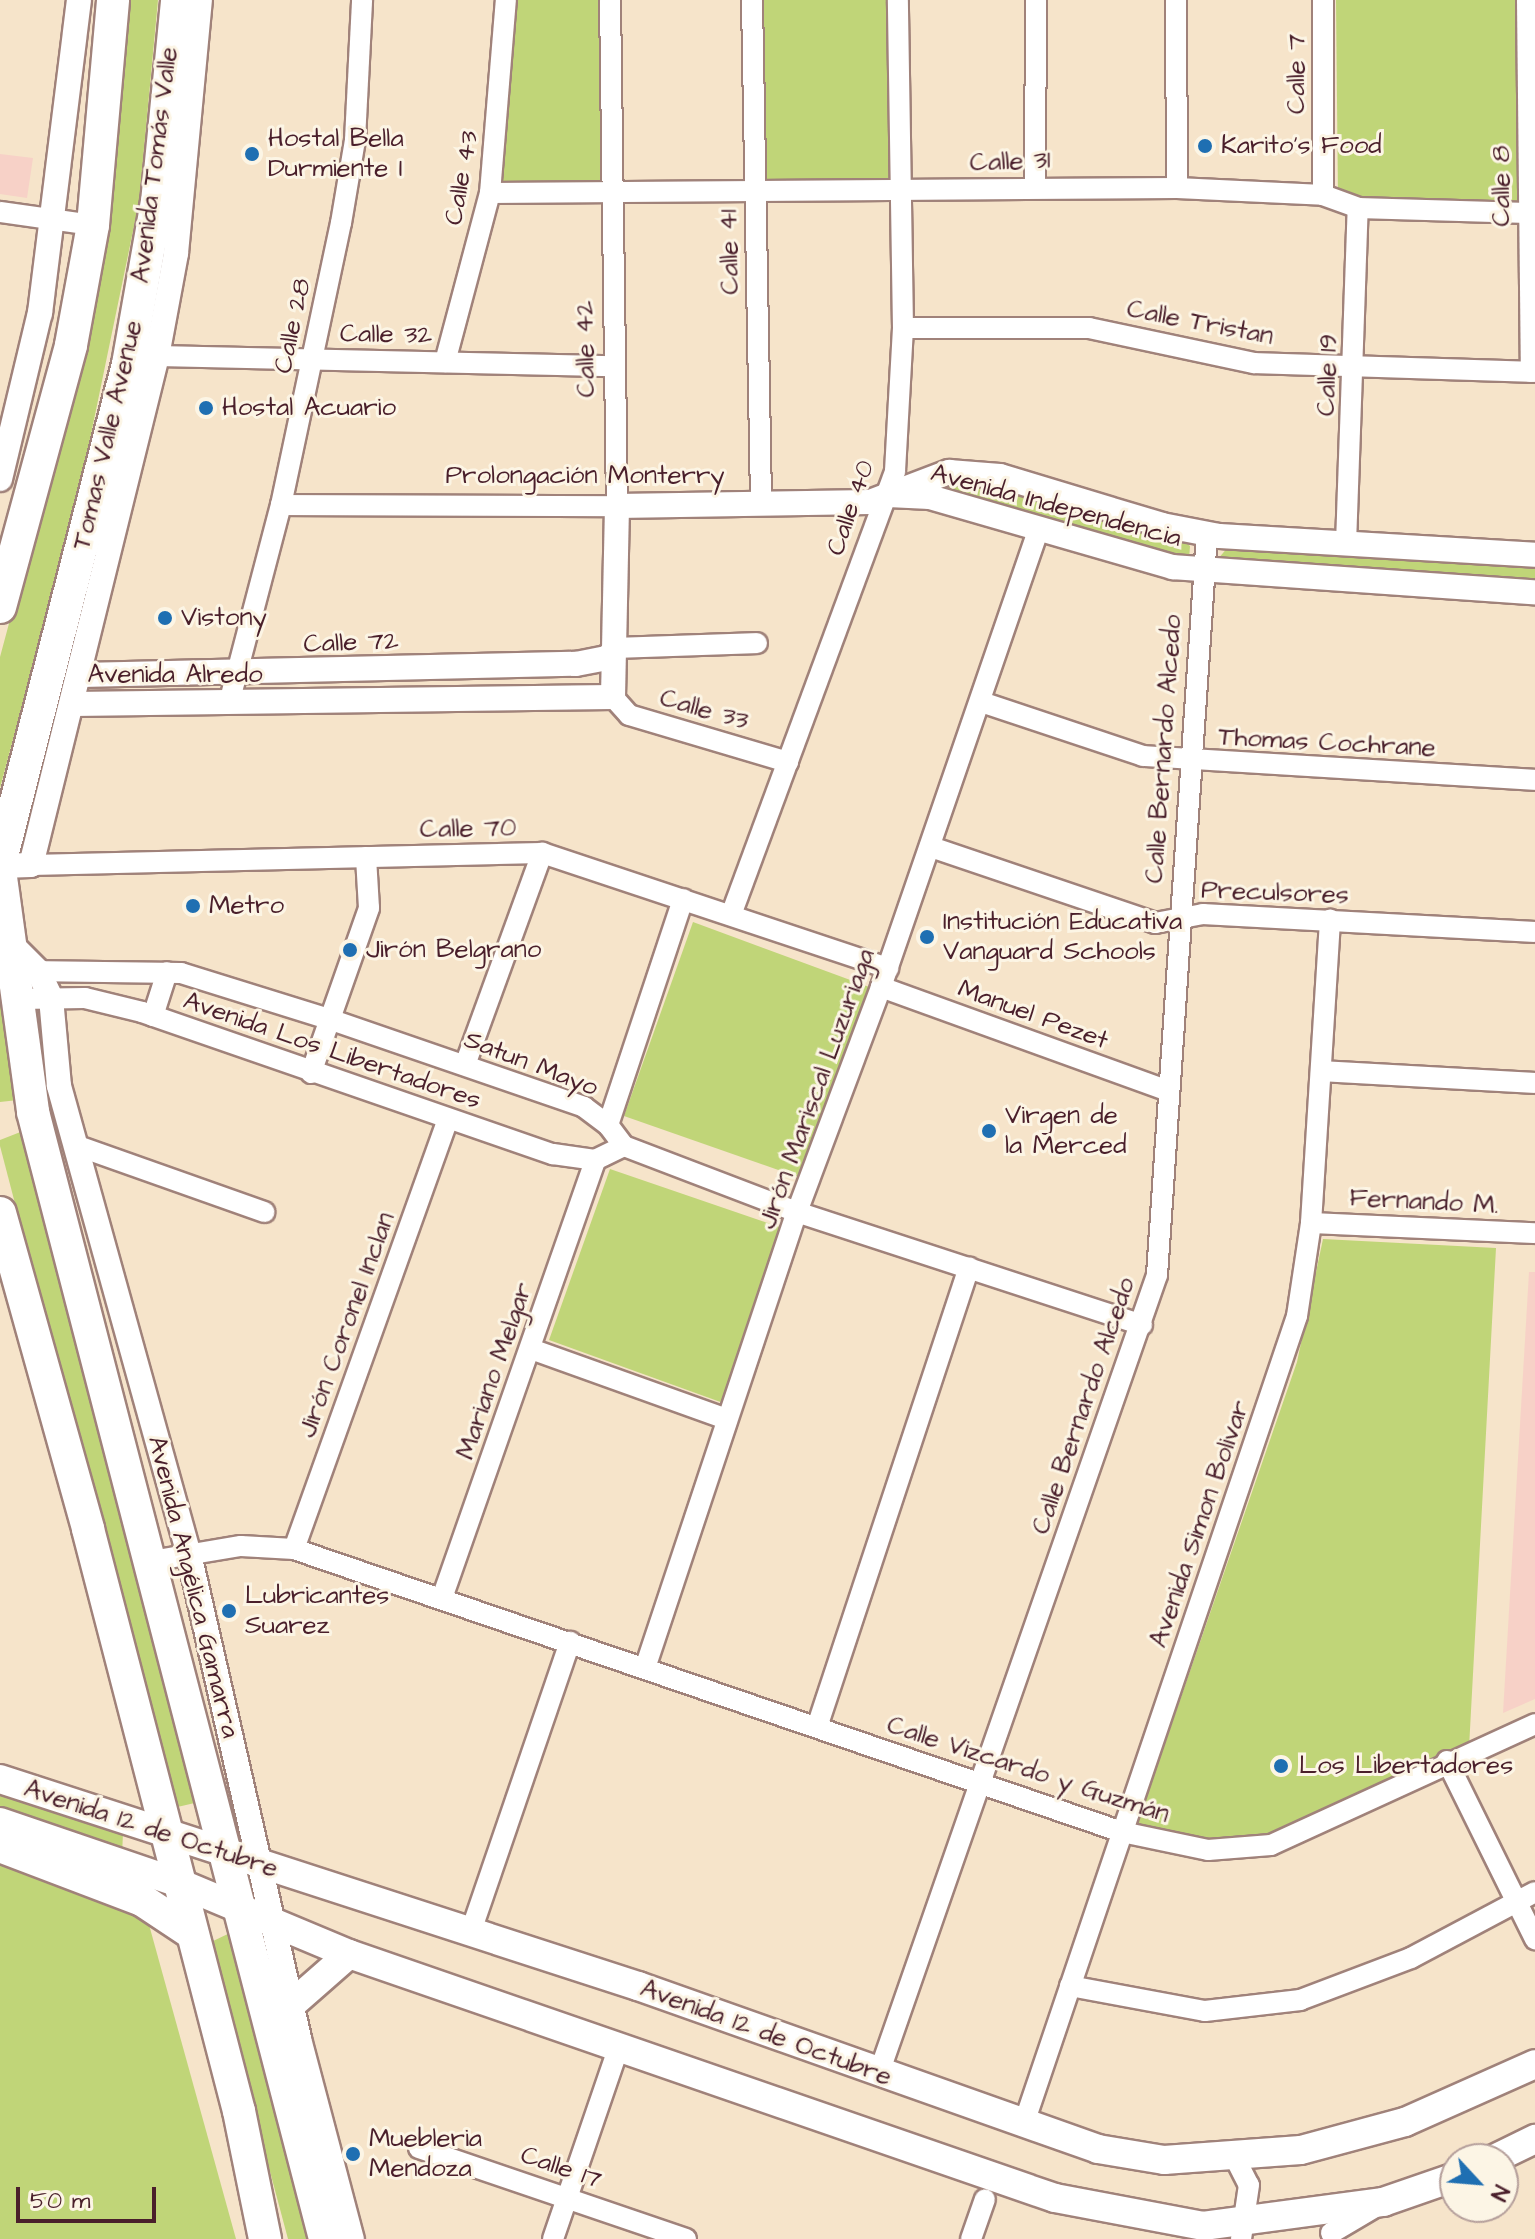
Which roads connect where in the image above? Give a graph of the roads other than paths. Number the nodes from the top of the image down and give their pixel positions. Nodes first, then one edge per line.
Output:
1 (79, 0) edge
2 (113, 0) edge
3 (177, 0) edge
4 (200, 0) edge
5 (362, 0) edge
6 (506, 0) edge
7 (610, 0) edge
8 (752, 0) edge
9 (898, 0) edge
10 (1036, 0) edge
11 (1176, 0) edge
12 (1323, 0) edge
13 (1527, 0) edge
14 (1035, 186) junction
15 (1177, 188) junction
16 (755, 191) junction
17 (610, 192) junction
18 (900, 192) junction
19 (490, 193) junction
20 (1323, 195) junction
21 (1358, 208) junction
22 (0, 212) edge
23 (1528, 213) junction
24 (52, 221) junction
25 (93, 225) junction
26 (903, 328) junction
27 (157, 356) junction
28 (313, 359) junction
29 (445, 362) junction
30 (614, 366) junction
31 (1355, 367) junction
32 (1533, 372) edge
33 (0, 479) edge
34 (888, 495) junction
35 (761, 503) junction
36 (281, 505) junction
37 (617, 506) junction
38 (1039, 529) junction
39 (1207, 534) junction
40 (1346, 544) junction
41 (1535, 555) edge
42 (1204, 571) junction
43 (1535, 592) edge
44 (2, 593) edge
45 (757, 643) dead end
46 (617, 648) junction
47 (576, 664) junction
48 (81, 675) junction
49 (240, 675) junction
50 (613, 697) junction
51 (573, 698) junction
52 (981, 702) junction
53 (229, 703) junction
54 (73, 704) junction
55 (1188, 761) junction
56 (788, 762) junction
57 (1535, 780) edge
58 (931, 847) junction
59 (542, 853) junction
60 (366, 857) junction
61 (8, 866) edge
62 (683, 899) junction
63 (731, 915) junction
64 (1178, 918) junction
65 (1330, 920) junction
66 (1535, 932) edge
67 (22, 972) junction
68 (167, 972) junction
69 (885, 978) junction
70 (51, 998) junction
71 (153, 1016) junction
72 (329, 1019) junction
73 (465, 1065) junction
74 (1321, 1071) junction
75 (311, 1073) junction
76 (1535, 1083) edge
77 (45, 1088) junction
78 (1168, 1091) junction
79 (448, 1119) junction
80 (608, 1125) junction
81 (75, 1145) junction
82 (624, 1146) junction
83 (595, 1160) junction
84 (264, 1212) dead end
85 (797, 1212) junction
86 (1311, 1223) junction
87 (1535, 1233) edge
88 (3, 1237) edge
89 (969, 1268) junction
90 (1142, 1325) junction
91 (531, 1349) junction
92 (727, 1419) junction
93 (294, 1549) junction
94 (189, 1554) junction
95 (151, 1561) junction
96 (442, 1598) junction
97 (570, 1642) junction
98 (645, 1668) junction
99 (1535, 1724) edge
100 (817, 1727) junction
101 (1447, 1761) junction
102 (1, 1777) edge
103 (980, 1783) junction
104 (0, 1822) edge
105 (1122, 1832) junction
106 (168, 1836) junction
107 (0, 1846) edge
108 (221, 1852) junction
109 (261, 1866) junction
110 (179, 1883) junction
111 (1535, 1892) edge
112 (1515, 1900) junction
113 (236, 1907) junction
114 (273, 1922) junction
115 (192, 1933) junction
116 (470, 1934) junction
117 (1535, 1939) edge
118 (349, 1954) junction
119 (1070, 1986) junction
120 (291, 2005) junction
121 (619, 2046) junction
122 (1535, 2064) edge
123 (879, 2073) junction
124 (1023, 2126) junction
125 (419, 2148) dead end
126 (1235, 2158) junction
127 (1439, 2183) edge
128 (567, 2197) junction
129 (985, 2199) dead end
130 (1383, 2202) junction
131 (1242, 2231) edge
132 (1328, 2237) edge
133 (265, 2239) edge
134 (325, 2239) edge
135 (352, 2239) edge
136 (553, 2239) edge
137 (686, 2239) edge
138 (971, 2239) edge

1 - 24 street
2 - 25 main road
3 - 61 main road, Tomas Valle Avenue
4 - 27 street, Avenida Tomás Valle
5 - 28 street, Calle 28
6 - 19 street, Calle 43
7 - 17 street, Calle 42
8 - 16 street, Calle 41
9 - 18 street, Calle 40
10 - 14 street
11 - 15 street
12 - 20 street, Calle 7
13 - 23 street, Calle 8
14 - 15 street, Calle 31
14 - 18 street, Calle 31
15 - 20 street, Calle 31
16 - 17 street, Calle 31
16 - 18 street, Calle 31
16 - 35 street, Calle 41
17 - 19 street, Calle 31
17 - 30 street, Calle 42
18 - 26 street, Calle 40
19 - 29 street, Calle 43
20 - 21 street, Calle 31
21 - 23 street, Calle 31
21 - 31 street, Calle 19
22 - 24 street
23 - 32 street, Calle 8
24 - 25 street
24 - 33 street
25 - 44 main road
26 - 31 street, Calle Tristan
26 - 34 street, Calle 40
27 - 28 street, Calle 32
27 - 48 street, Avenida Tomás Valle
28 - 29 street, Calle 32
28 - 36 street, Calle 28
29 - 30 street, Calle 32
30 - 37 street, Calle 42
31 - 32 street, Calle Tristan
31 - 40 street, Calle 19
34 - 35 street, Prolongación Monterry
34 - 38 street, Avenida Independencia
34 - 39 street, Avenida Independencia
34 - 56 street, Calle 40
35 - 37 street, Prolongación Monterry
36 - 37 street, Prolongación Monterry
36 - 49 street, Calle 28
37 - 46 street, Calle 42
38 - 42 street, Avenida Independencia
38 - 52 street, Jirón Mariscal Luzuriaga
39 - 40 street, Avenida Independencia
39 - 42 street, Calle Bernardo Alcedo
40 - 41 street, Avenida Independencia
42 - 43 street, Avenida Independencia
42 - 55 street, Calle Bernardo Alcedo
45 - 46 street, Calle 33
46 - 47 street, Calle 72
46 - 50 street, Calle 42
47 - 49 street, Calle 72
47 - 51 street
48 - 49 street, Calle 72
48 - 54 street, Avenida Tomás Valle
49 - 53 street, Calle 28
50 - 51 street, Avenida Alredo
50 - 56 street, Calle 33
51 - 53 street, Avenida Alredo
52 - 55 street, Thomas Cochrane
52 - 58 street, Jirón Mariscal Luzuriaga
53 - 54 street, Avenida Alredo
54 - 61 street, Avenida Tomás Valle
55 - 57 street, Thomas Cochrane
55 - 64 street, Calle Bernardo Alcedo
56 - 63 street, Calle 40
58 - 64 street, Preculsores
58 - 69 street, Jirón Mariscal Luzuriaga
59 - 60 street, Calle 70
59 - 62 street, Calle 70
59 - 73 street
60 - 61 street, Calle 70
60 - 72 street
61 - 67 main road, Avenida Angélica Gamarra
62 - 63 street, Calle 70
62 - 80 street
63 - 69 street, Calle 70
64 - 65 street, Preculsores
64 - 78 street, Calle Bernardo Alcedo
65 - 66 street, Preculsores
65 - 74 street, Avenida Simon Bolivar
67 - 68 street, Satun Mayo
67 - 70 street, Avenida Angélica Gamarra
67 - 77 main road, Avenida Angélica Gamarra
68 - 71 street
68 - 72 street, Satun Mayo
69 - 78 street, Manuel Pezet
69 - 85 street, Jirón Mariscal Luzuriaga
70 - 71 street, Avenida Los Libertadores
70 - 77 street, Avenida Angélica Gamarra
71 - 75 street, Avenida Los Libertadores
72 - 73 street, Satun Mayo
72 - 75 street
73 - 80 street, Satun Mayo
74 - 76 street
74 - 86 street, Avenida Simon Bolivar
75 - 79 street, Avenida Los Libertadores
77 - 81 street, Avenida Angélica Gamarra
77 - 95 main road, Avenida Angélica Gamarra
78 - 90 street, Calle Bernardo Alcedo
79 - 83 street, Avenida Los Libertadores
79 - 93 street, Jirón Coronel Inclan
80 - 82 street, Satun Mayo
81 - 84 street
81 - 94 street, Avenida Angélica Gamarra
82 - 83 street
82 - 85 street
83 - 91 street, Mariano Melgar
85 - 89 street
85 - 92 street, Jirón Mariscal Luzuriaga
86 - 87 street, Fernando M.
86 - 105 street, Avenida Simon Bolivar
88 - 106 main road
89 - 90 street
89 - 100 street
90 - 103 street, Calle Bernardo Alcedo
91 - 92 street
91 - 96 street, Mariano Melgar
92 - 98 street, Jirón Mariscal Luzuriaga
93 - 94 street, Calle Vizcardo y Guzmán
93 - 96 street, Calle Vizcardo y Guzmán
94 - 95 street, Calle Vizcardo y Guzmán
94 - 109 street, Avenida Angélica Gamarra
95 - 108 main road, Avenida Angélica Gamarra
96 - 97 street, Calle Vizcardo y Guzmán
97 - 98 street, Calle Vizcardo y Guzmán
97 - 116 street
98 - 100 street, Calle Vizcardo y Guzmán
99 - 101 street, Calle Vizcardo y Guzmán
100 - 103 street, Calle Vizcardo y Guzmán
101 - 105 street, Calle Vizcardo y Guzmán
101 - 112 street
102 - 106 main road, Avenida 12 de Octubre
103 - 105 street, Calle Vizcardo y Guzmán
103 - 123 street, Calle Bernardo Alcedo
104 - 110 main road, Avenida 12 de Octubre
105 - 119 street, Avenida Simon Bolivar
106 - 108 main road, Avenida 12 de Octubre
106 - 110 main road
107 - 115 main road
108 - 109 main road, Avenida 12 de Octubre
108 - 113 main road, Avenida Angélica Gamarra
109 - 114 street, Avenida Angélica Gamarra
109 - 116 main road, Avenida 12 de Octubre
110 - 113 main road, Avenida 12 de Octubre
110 - 115 main road
111 - 112 street
112 - 117 street
112 - 119 street
113 - 114 main road, Avenida 12 de Octubre
113 - 134 main road, Avenida Angélica Gamarra
114 - 118 main road, Avenida 12 de Octubre
114 - 120 street, Avenida Angélica Gamarra
115 - 133 main road
116 - 123 main road, Avenida 12 de Octubre
118 - 120 main road
118 - 121 main road, Avenida 12 de Octubre
119 - 124 street, Avenida Simon Bolivar
120 - 135 street, Avenida Angélica Gamarra
121 - 128 street
121 - 131 main road, Avenida 12 de Octubre
122 - 126 main road, Avenida 12 de Octubre
123 - 124 main road, Avenida 12 de Octubre
124 - 126 main road, Avenida 12 de Octubre
125 - 128 street, Calle 17
126 - 131 street
127 - 130 main road, Avenida 12 de Octubre
128 - 136 street
128 - 137 street, Calle 17
129 - 138 street
130 - 131 main road, Avenida 12 de Octubre
130 - 132 street

